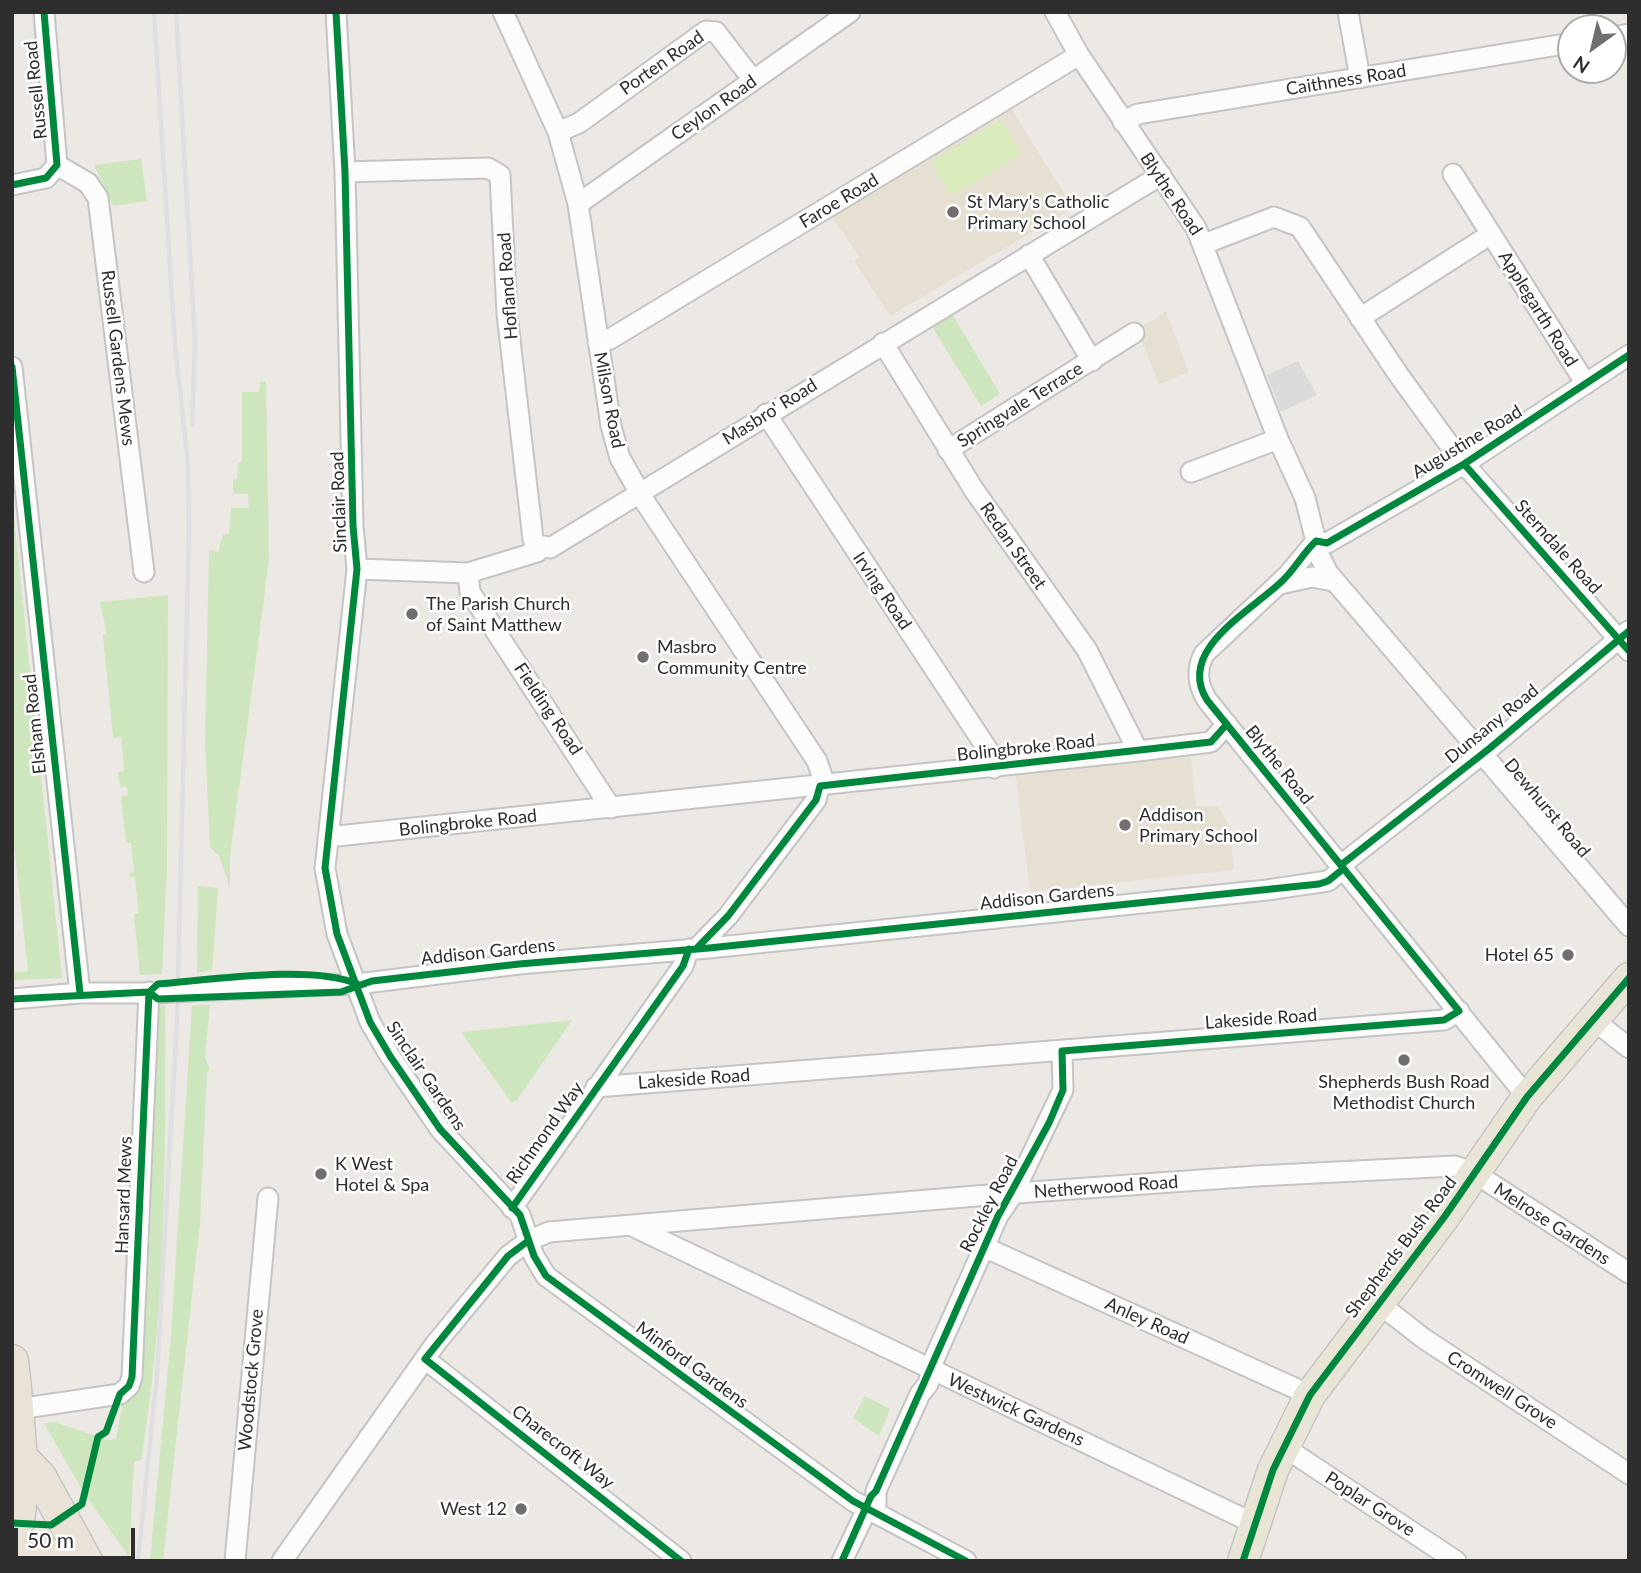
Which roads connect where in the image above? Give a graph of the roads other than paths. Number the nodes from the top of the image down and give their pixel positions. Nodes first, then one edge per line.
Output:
1 (44, 12) edge
2 (336, 12) edge
3 (850, 12) edge
4 (1055, 12) edge
5 (1348, 12) edge
6 (505, 13) edge
7 (1557, 45) edge
8 (1079, 55) junction
9 (1360, 78) junction
10 (753, 80) junction
11 (1123, 122) junction
12 (558, 132) junction
13 (57, 165) junction
14 (345, 172) junction
15 (1453, 174) dead end
16 (1161, 175) junction
17 (12, 185) edge
18 (578, 204) junction
19 (1491, 234) junction
20 (1204, 244) junction
21 (1029, 255) junction
22 (1360, 318) junction
23 (1134, 333) dead end
24 (598, 343) junction
25 (883, 343) junction
26 (1628, 358) edge
27 (1092, 361) junction
28 (12, 367) edge
29 (1586, 384) junction
30 (766, 415) junction
31 (1278, 439) junction
32 (948, 450) junction
33 (1464, 464) junction
34 (1191, 472) dead end
35 (640, 493) junction
36 (1316, 541) junction
37 (537, 552) junction
38 (357, 569) junction
39 (144, 572) dead end
40 (468, 573) junction
41 (1333, 581) junction
42 (1280, 584) junction
43 (1625, 640) edge
44 (1227, 724) junction
45 (1138, 751) junction
46 (1482, 754) junction
47 (993, 768) junction
48 (820, 786) junction
49 (611, 808) junction
50 (328, 837) junction
51 (1342, 867) junction
52 (728, 916) junction
53 (1629, 926) edge
54 (749, 942) junction
55 (692, 949) junction
56 (1629, 978) edge
57 (357, 984) junction
58 (80, 993) junction
59 (153, 993) junction
60 (12, 999) edge
61 (1459, 1011) junction
62 (1591, 1018) junction
63 (1629, 1048) edge
64 (1062, 1051) junction
65 (596, 1087) junction
66 (1527, 1097) junction
67 (1476, 1174) junction
68 (1013, 1194) junction
69 (268, 1198) dead end
70 (512, 1208) junction
71 (627, 1224) junction
72 (528, 1241) junction
73 (984, 1247) junction
74 (1629, 1273) edge
75 (1377, 1302) junction
76 (425, 1359) junction
77 (12, 1360) edge
78 (931, 1370) junction
79 (1310, 1395) junction
80 (18, 1409) junction
81 (1284, 1447) junction
82 (21, 1457) junction
83 (1629, 1474) edge
84 (867, 1509) junction
85 (1253, 1523) junction
86 (12, 1540) edge
87 (30, 1561) edge
88 (73, 1561) edge
89 (86, 1561) edge
90 (235, 1561) edge
91 (282, 1561) edge
92 (681, 1561) edge
93 (842, 1561) edge
94 (965, 1561) edge
95 (1243, 1561) edge
96 (1456, 1561) edge

1 - 13 street, Russell Road
2 - 14 street, Sinclair Road
3 - 10 street, Ceylon Road
4 - 8 street, Blythe Road
5 - 9 street
6 - 12 street, Milson Road
7 - 9 street, Caithness Road
8 - 11 street, Blythe Road
8 - 24 street, Faroe Road
9 - 11 street, Caithness Road
10 - 12 street, Porten Road
10 - 18 street, Ceylon Road
11 - 16 street, Blythe Road
12 - 18 street, Milson Road
13 - 17 street
13 - 39 street, Russell Gardens Mews
14 - 37 street, Hofland Road
14 - 38 street, Sinclair Road
15 - 19 street, Applegarth Road
16 - 20 street, Blythe Road
16 - 21 street, Masbro' Road
18 - 24 street, Milson Road
19 - 22 street, Applegarth Road
19 - 29 street, Applegarth Road
20 - 22 street, Sterndale Road
20 - 31 street, Blythe Road
21 - 25 street, Masbro' Road
21 - 27 street, Springvale Terrace
22 - 33 street, Sterndale Road
23 - 27 street, Springvale Terrace
24 - 35 street, Milson Road
25 - 30 street, Masbro' Road
25 - 32 street, Redan Street
26 - 29 street, Augustine Road
27 - 32 street, Springvale Terrace
28 - 58 street, Elsham Road
29 - 33 street, Augustine Road
30 - 35 street, Masbro' Road
30 - 47 street, Irving Road
31 - 34 street
31 - 36 street, Blythe Road
32 - 45 street, Redan Street
33 - 36 street, Augustine Road
33 - 43 street, Sterndale Road
35 - 37 street, Masbro' Road
35 - 48 street, Milson Road
36 - 41 street, Dewhurst Road
36 - 42 street, Blythe Road
37 - 40 street, Masbro' Road
38 - 40 street, Masbro' Road
38 - 50 street, Sinclair Road
40 - 49 street, Fielding Road
41 - 42 street
41 - 46 street, Dewhurst Road
42 - 44 street, Blythe Road
43 - 46 street, Dunsany Road
44 - 45 street, Bolingbroke Road
44 - 51 street, Blythe Road
45 - 47 street, Bolingbroke Road
46 - 51 street, Dunsany Road
46 - 53 street, Dewhurst Road
47 - 48 street, Bolingbroke Road
48 - 49 street, Bolingbroke Road
48 - 52 street, Richmond Way
49 - 50 street, Bolingbroke Road
50 - 57 street, Sinclair Road
51 - 54 street, Addison Gardens
51 - 61 street, Blythe Road
52 - 54 street
52 - 55 street, Richmond Way
54 - 55 street, Addison Gardens
55 - 57 street, Addison Gardens
55 - 65 street, Richmond Way
56 - 62 main road, Shepherds Bush Road
57 - 59 street, Addison Gardens, bridge
57 - 70 street, Sinclair Gardens
58 - 59 street, Addison Gardens
58 - 60 street, Addison Gardens
59 - 80 street, Hansard Mews
61 - 64 street, Lakeside Road
61 - 66 street, Blythe Road
62 - 63 street
62 - 66 main road, Shepherds Bush Road
64 - 65 street, Lakeside Road
64 - 68 street, Rockley Road
65 - 70 street, Richmond Way
66 - 67 main road, Shepherds Bush Road
67 - 68 street, Netherwood Road
67 - 74 street, Melrose Gardens
67 - 75 main road, Shepherds Bush Road
68 - 71 street, Netherwood Road
68 - 73 street, Rockley Road
69 - 90 street, Woodstock Grove
70 - 72 street, Richmond Way
71 - 72 street, Netherwood Road
71 - 78 street, Westwick Gardens
72 - 76 street
72 - 84 street, Minford Gardens
73 - 78 street, Rockley Road
73 - 79 street, Anley Road
75 - 79 main road, Shepherds Bush Road
75 - 83 street, Cromwell Grove
76 - 91 street
76 - 92 street, Charecroft Way
77 - 80 highway
78 - 84 street, Rockley Road
78 - 85 street, Westwick Gardens
79 - 81 main road, Shepherds Bush Road
80 - 82 highway
81 - 85 main road, Shepherds Bush Road
81 - 96 street, Poplar Grove
82 - 86 highway
82 - 89 highway
84 - 93 street, Rockley Road
84 - 94 street, Minford Gardens
85 - 95 main road, Shepherds Bush Road
87 - 88 highway

